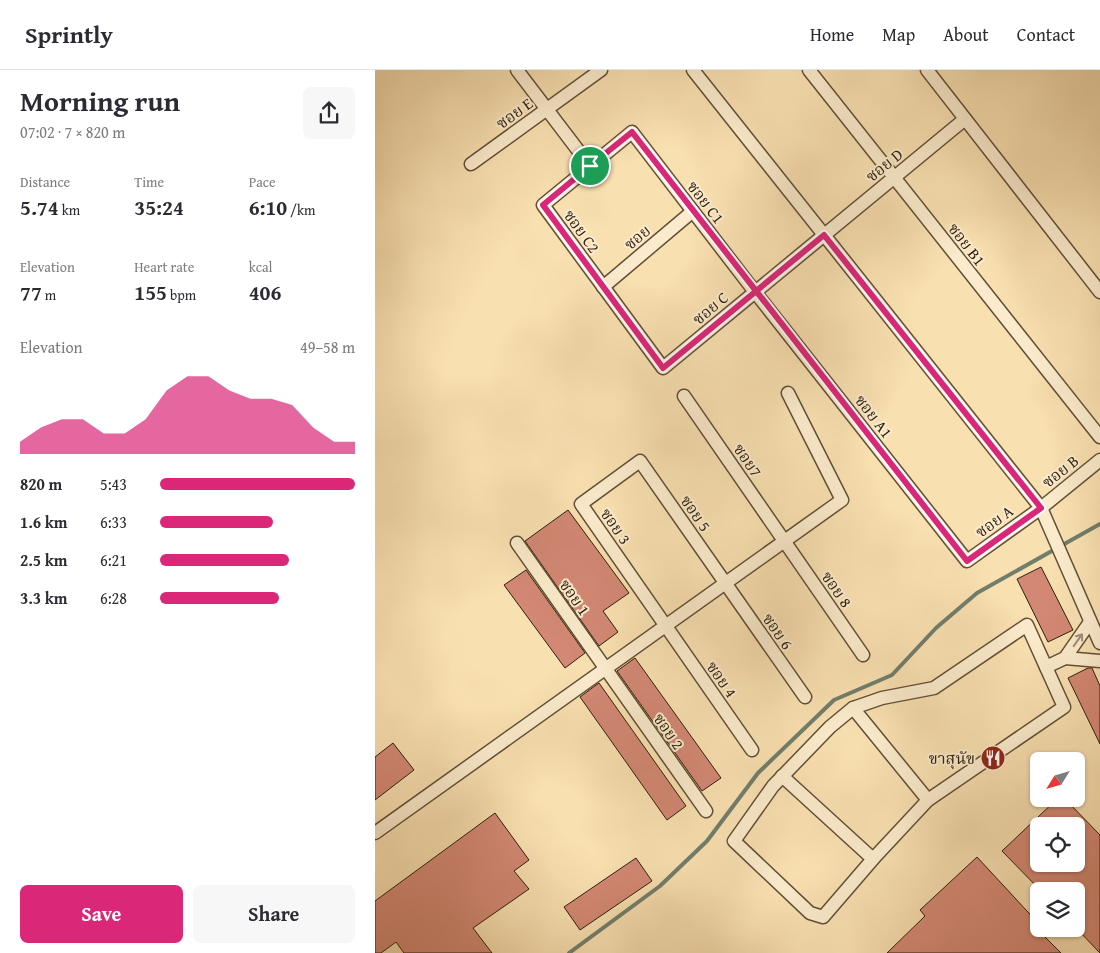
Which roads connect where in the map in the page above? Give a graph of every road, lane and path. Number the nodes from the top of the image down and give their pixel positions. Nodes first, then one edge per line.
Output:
1 (517, 70) edge
2 (601, 70) edge
3 (693, 70) edge
4 (809, 70) edge
5 (927, 70) edge
6 (547, 109) junction
7 (965, 119) junction
8 (632, 132) joint
9 (471, 164) dead end
10 (590, 166) junction
11 (895, 178) junction
12 (693, 211) junction
13 (824, 235) junction
14 (603, 287) junction
15 (755, 292) junction
16 (1100, 292) edge
17 (663, 368) joint
18 (787, 393) dead end
19 (684, 396) dead end
20 (1100, 437) edge
21 (1100, 460) edge
22 (640, 461) joint
23 (1041, 508) junction
24 (785, 541) junction
25 (517, 543) dead end
26 (967, 561) joint
27 (725, 584) junction
28 (1090, 622) junction
29 (666, 626) junction
30 (1100, 643) edge
31 (863, 655) dead end
32 (1065, 658) junction
33 (1100, 660) edge
34 (1047, 667) junction
35 (606, 669) junction
36 (805, 697) dead end
37 (853, 708) junction
38 (752, 750) dead end
39 (782, 776) junction
40 (928, 800) junction
41 (705, 811) dead end
42 (375, 833) edge
43 (873, 859) junction

1 - 6 street
2 - 6 street, ซอย E
3 - 13 street
4 - 11 street, ซอย B1
5 - 7 street
6 - 9 street, ซอย E
6 - 10 street
7 - 11 street, ซอย D
7 - 16 street
8 - 10 street, ซอย C2
8 - 12 street, ซอย C1
10 - 14 street, ซอย C2
11 - 13 street, ซอย D
11 - 20 street, ซอย B1
12 - 14 street, ซอย
12 - 15 street, ซอย C1
13 - 15 street, ซอย C
13 - 23 street
14 - 17 street, ซอย C2
15 - 17 street, ซอย C
15 - 26 street, ซอย A1
18 - 24 street
19 - 24 street, ซอย7
21 - 23 street, ซอย B
22 - 27 street, ซอย 5
22 - 29 street, ซอย 3
23 - 26 street, ซอย A
23 - 28 street
24 - 27 street
24 - 31 street, ซอย 8
25 - 35 street, ซอย 1
27 - 29 street
27 - 36 street, ซอย 6
28 - 30 street
32 -> 28 street
29 - 35 street
29 - 38 street, ซอย 4
32 - 33 street
32 - 34 street
34 - 37 street
34 - 40 street
35 - 41 street, ซอย 2
35 - 42 street
37 - 39 street
37 - 40 street
39 - 43 street
39 - 43 street
40 - 43 street

